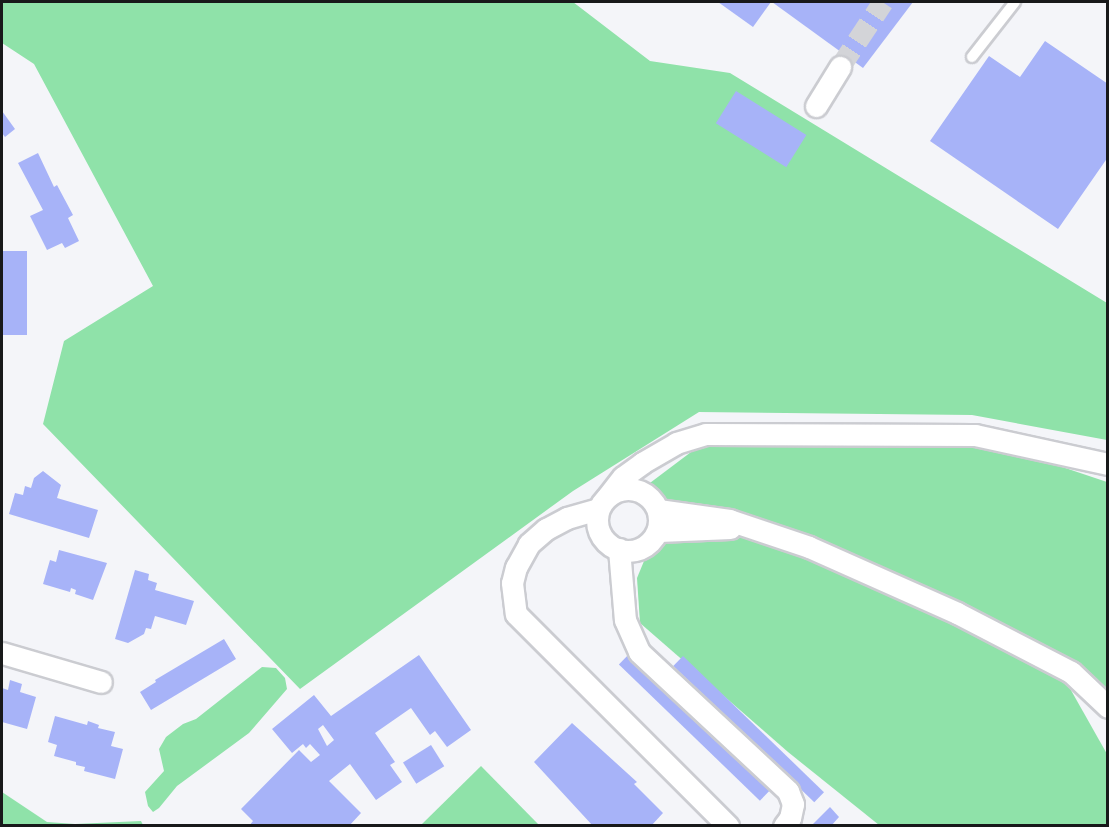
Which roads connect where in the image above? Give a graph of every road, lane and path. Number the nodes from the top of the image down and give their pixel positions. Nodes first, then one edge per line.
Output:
1 (1015, 2) edge
2 (972, 57) dead end
3 (840, 67) tunnel mouth
4 (816, 106) dead end
5 (656, 456) junction
6 (1107, 464) edge
7 (639, 491) junction
8 (603, 502) junction
9 (658, 520) junction
10 (628, 548) junction
11 (2, 653) edge
12 (101, 682) dead end
13 (1107, 707) edge
14 (728, 825) edge
15 (784, 825) edge

1 - 2 lane
3 - 4 street
5 - 6 street
5 - 7 street
5 - 8 street
7 - 8 street
7 - 9 street
8 - 10 street
8 - 14 street
9 - 10 street
9 - 13 street
10 - 15 street
11 - 12 street

